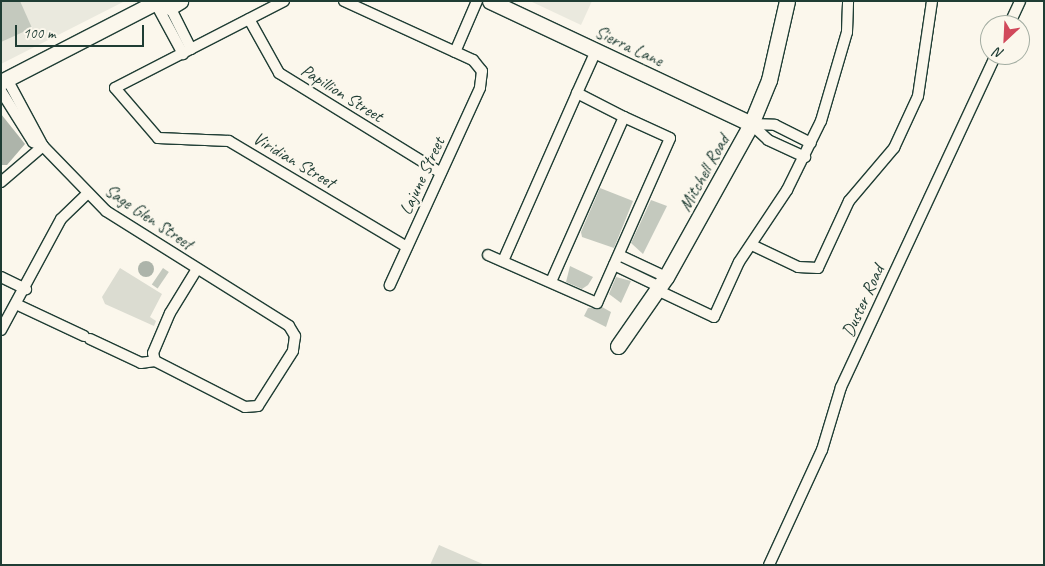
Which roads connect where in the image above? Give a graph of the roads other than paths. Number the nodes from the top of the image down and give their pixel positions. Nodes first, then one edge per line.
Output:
1 (284, 1) edge
2 (344, 1) edge
3 (477, 1) edge
4 (490, 1) edge
5 (787, 1) edge
6 (848, 1) edge
7 (932, 1) edge
8 (1020, 1) edge
9 (167, 5) edge
10 (1014, 15) edge
11 (249, 19) junction
12 (596, 51) junction
13 (187, 52) junction
14 (455, 52) junction
15 (991, 65) edge
16 (3, 84) edge
17 (577, 93) junction
18 (624, 117) junction
19 (752, 124) junction
20 (811, 143) junction
21 (43, 146) junction
22 (805, 157) junction
23 (441, 173) junction
24 (1, 182) edge
25 (87, 194) junction
26 (754, 246) junction
27 (406, 247) junction
28 (488, 254) dead end
29 (616, 260) junction
30 (504, 261) junction
31 (197, 269) junction
32 (1, 277) edge
33 (551, 282) junction
34 (390, 285) dead end
35 (661, 285) junction
36 (26, 289) junction
37 (18, 305) junction
38 (1, 330) edge
39 (618, 346) dead end
40 (155, 360) junction
41 (769, 565) edge

1 - 11 street
2 - 14 street
3 - 14 street
4 - 12 street, Sierra Lane
5 - 19 street, Mitchell Road
6 - 20 street
7 - 26 street
8 - 10 street
9 - 13 street
9 - 13 street
9 - 16 street
11 - 13 street
11 - 23 street, Papillion Street
12 - 17 street
12 - 19 street, Sierra Lane
13 - 27 street, Viridian Street
14 - 23 street, Lajune Street
15 - 41 street, Duster Road
16 - 21 street, Sage Glen Street
17 - 18 street
17 - 30 street
18 - 29 street
18 - 33 street
19 - 20 street
19 - 22 street
19 - 35 street, Mitchell Road
20 - 22 street
21 - 24 street
21 - 25 street, Sage Glen Street
22 - 26 street
23 - 27 street, Lajune Street
25 - 31 street, Sage Glen Street
25 - 36 street
26 - 35 street
27 - 34 street, Lajune Street
28 - 30 street
29 - 33 street
29 - 35 street
30 - 33 street
31 - 40 street, Sage Glen Street
31 - 40 street, Sage Glen Street
32 - 36 street
35 - 39 street, Mitchell Road
36 - 37 street
37 - 38 street
37 - 40 street

